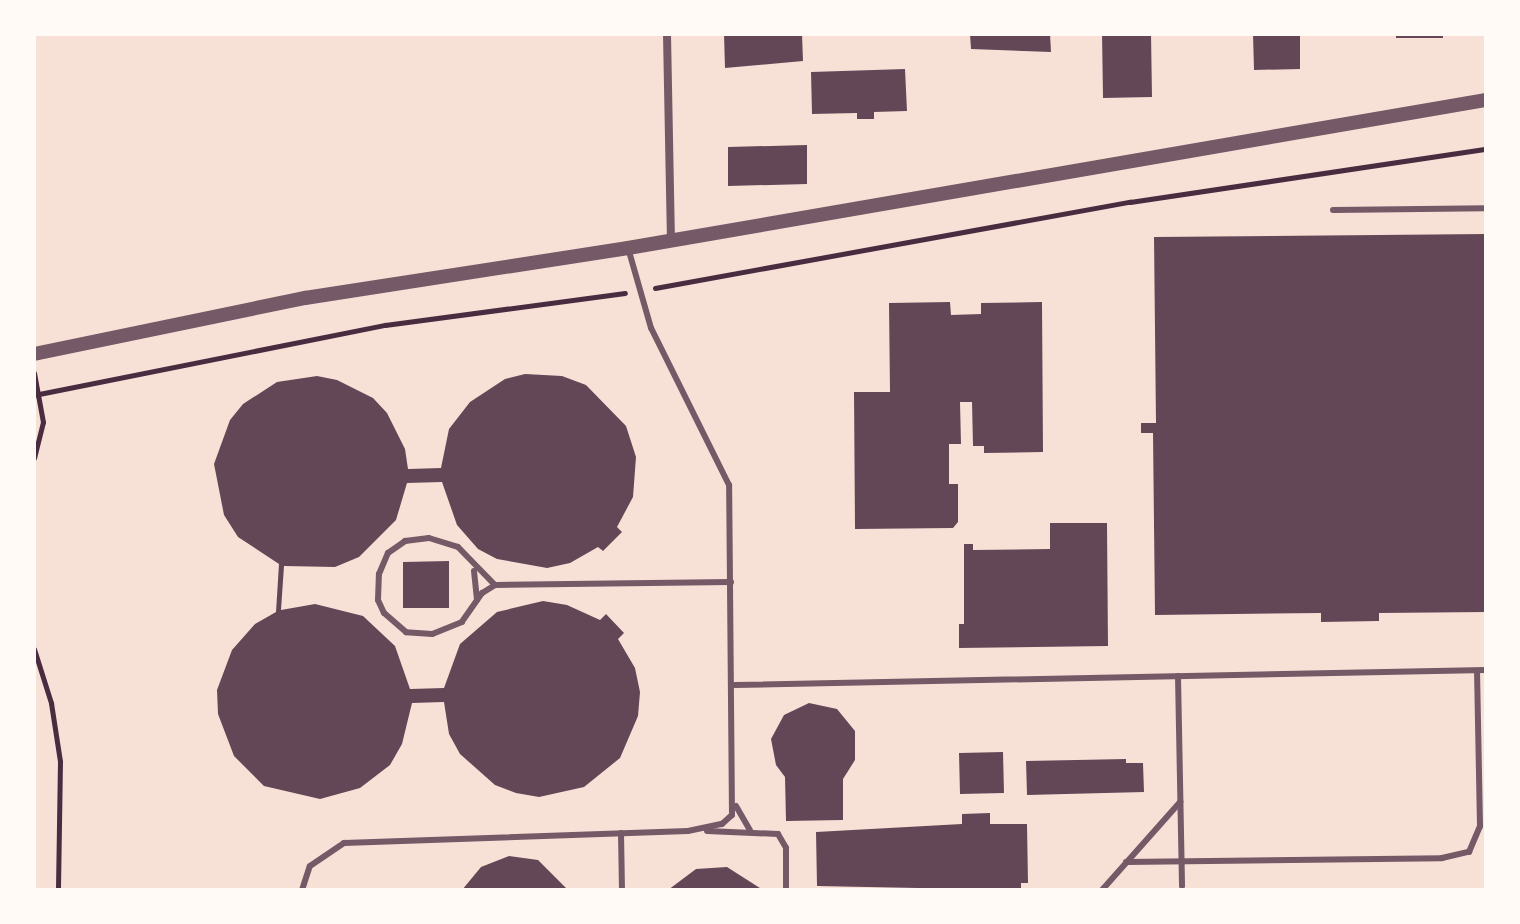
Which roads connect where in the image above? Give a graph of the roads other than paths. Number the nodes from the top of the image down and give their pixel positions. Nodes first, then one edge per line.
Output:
1 (667, 34) edge
2 (1486, 100) edge
3 (1486, 208) edge
4 (1333, 210) dead end
5 (671, 241) junction
6 (628, 248) junction
7 (34, 354) edge
8 (472, 564) junction
9 (731, 582) junction
10 (495, 585) junction
11 (476, 601) junction
12 (1486, 670) edge
13 (1477, 671) junction
14 (1178, 676) junction
15 (735, 685) junction
16 (735, 802) junction
17 (1180, 802) junction
18 (750, 830) junction
19 (688, 831) junction
20 (621, 833) junction
21 (1181, 861) junction
22 (1126, 862) junction
23 (1182, 886) dead end
24 (302, 890) edge
25 (622, 890) edge
26 (786, 890) edge
27 (1102, 890) edge

1 - 5 street
2 - 5 street
3 - 4 lane
5 - 6 street
6 - 7 street
6 - 9 lane
8 - 10 lane
8 - 11 lane
8 - 11 lane
9 - 10 lane
9 - 15 lane
10 - 11 lane
12 - 13 lane
13 - 14 lane
13 - 21 lane
14 - 15 lane
14 - 17 lane
15 - 16 lane
16 - 18 lane
16 - 19 lane
17 - 21 lane
17 - 22 lane
18 - 19 lane
18 - 26 lane
19 - 20 lane
20 - 24 lane
20 - 25 lane
21 - 22 lane
21 - 23 lane
22 - 27 lane

